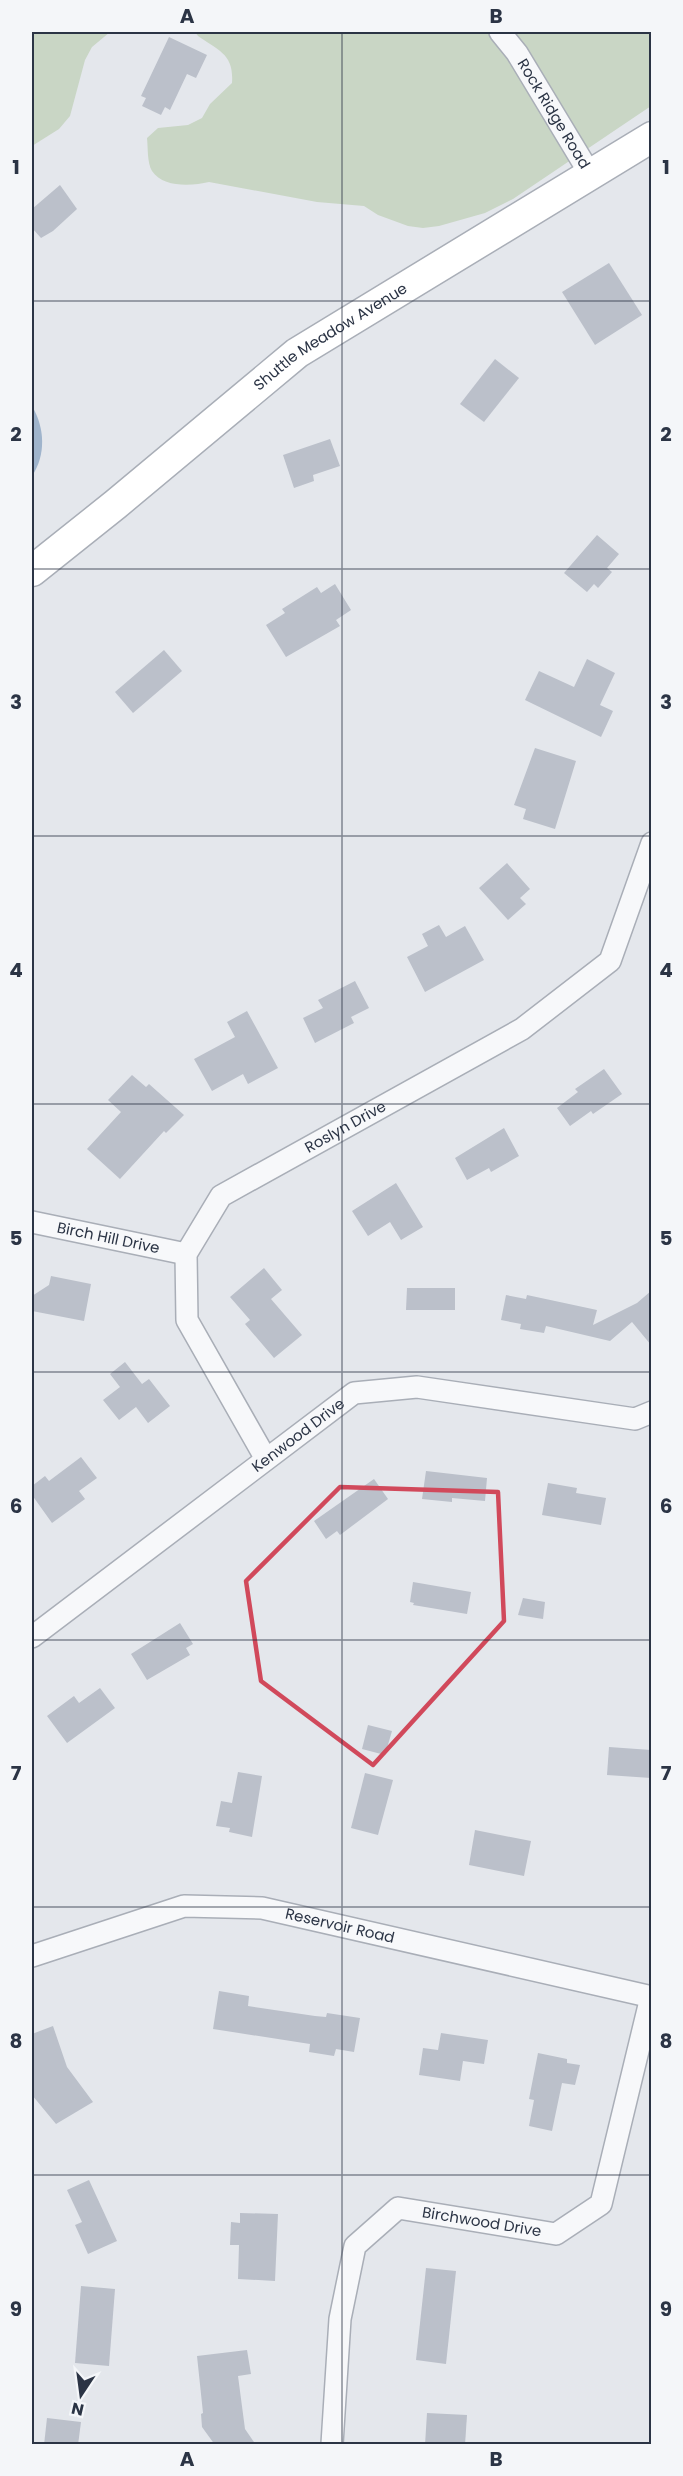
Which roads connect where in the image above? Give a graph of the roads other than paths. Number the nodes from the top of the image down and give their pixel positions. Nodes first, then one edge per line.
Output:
1 (500, 32) edge
2 (523, 32) edge
3 (517, 53) junction
4 (651, 137) edge
5 (590, 174) junction
6 (32, 571) edge
7 (651, 843) edge
8 (32, 1222) edge
9 (186, 1254) junction
10 (651, 1412) edge
11 (266, 1460) junction
12 (32, 1637) edge
13 (32, 1956) edge
14 (651, 1997) edge
15 (332, 2445) edge

1 - 3 street, Rock Ridge Road
2 - 3 street, Rock Ridge Road
3 - 5 street, Rock Ridge Road
4 - 5 street, Shuttle Meadow Avenue
5 - 6 street, Shuttle Meadow Avenue
7 - 9 street, Roslyn Drive
8 - 9 street, Birch Hill Drive
9 - 11 street
10 - 11 street, Kenwood Drive
11 - 12 street, Kenwood Drive
13 - 14 street, Reservoir Road
14 - 15 street, Birchwood Drive

